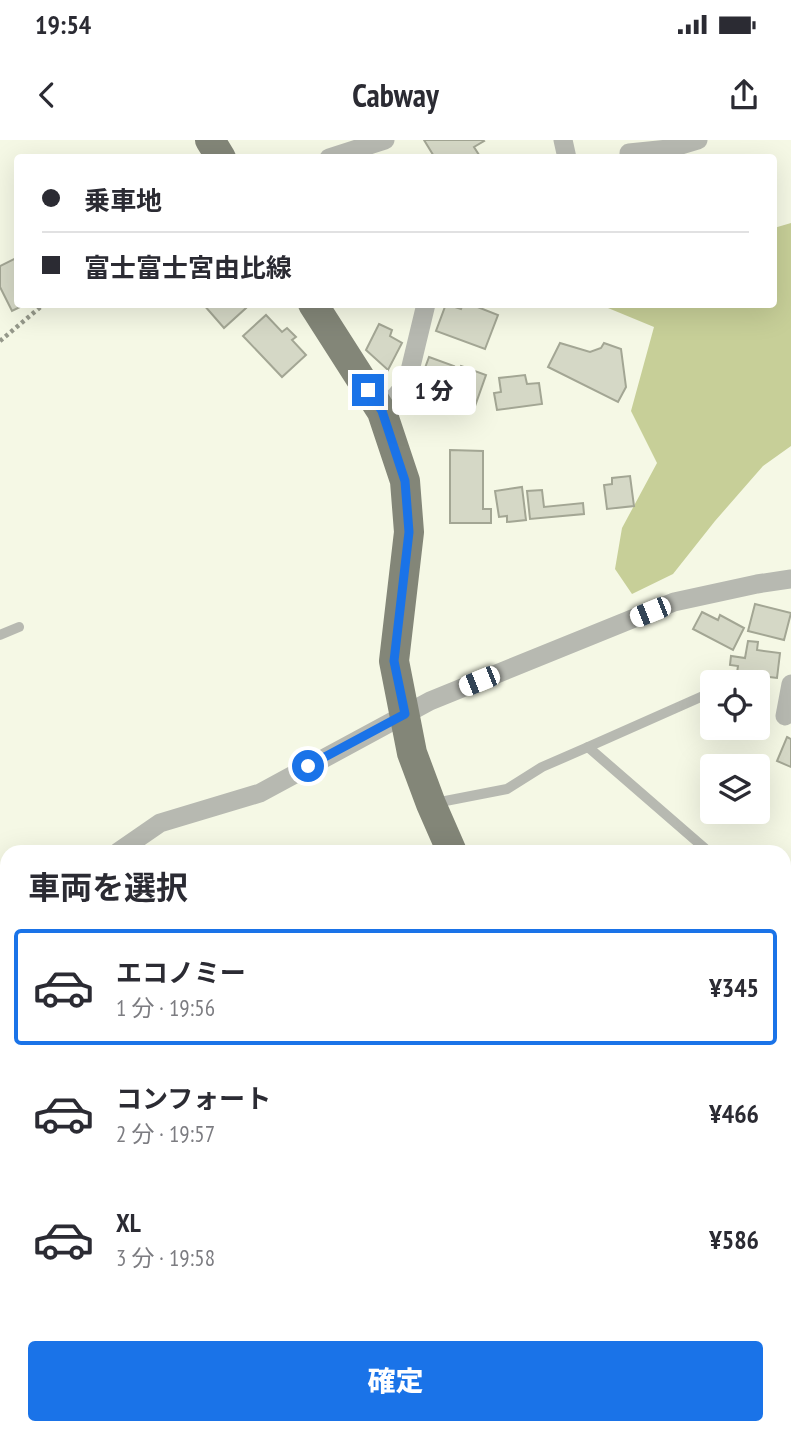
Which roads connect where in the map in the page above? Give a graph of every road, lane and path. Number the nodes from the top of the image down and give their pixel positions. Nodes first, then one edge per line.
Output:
1 (385, 140) edge
2 (698, 140) edge
3 (629, 153) dead end
4 (341, 154) edge
5 (39, 308) edge
6 (316, 308) edge
7 (425, 308) edge
8 (0, 341) edge
9 (382, 411) junction
10 (791, 579) edge
11 (19, 627) dead end
12 (0, 635) edge
13 (791, 684) edge
14 (700, 697) edge
15 (405, 714) junction
16 (785, 716) dead end
17 (588, 747) junction
18 (431, 804) junction
19 (128, 845) edge
20 (449, 845) edge
21 (701, 845) edge

1 - 4 street
2 - 3 street
5 - 8 path
6 - 9 main road
7 - 9 street
9 - 15 main road
10 - 15 street
11 - 12 lane
13 - 16 street
14 - 17 lane
15 - 18 main road
15 - 19 street
17 - 18 lane
17 - 21 lane
18 - 20 main road

